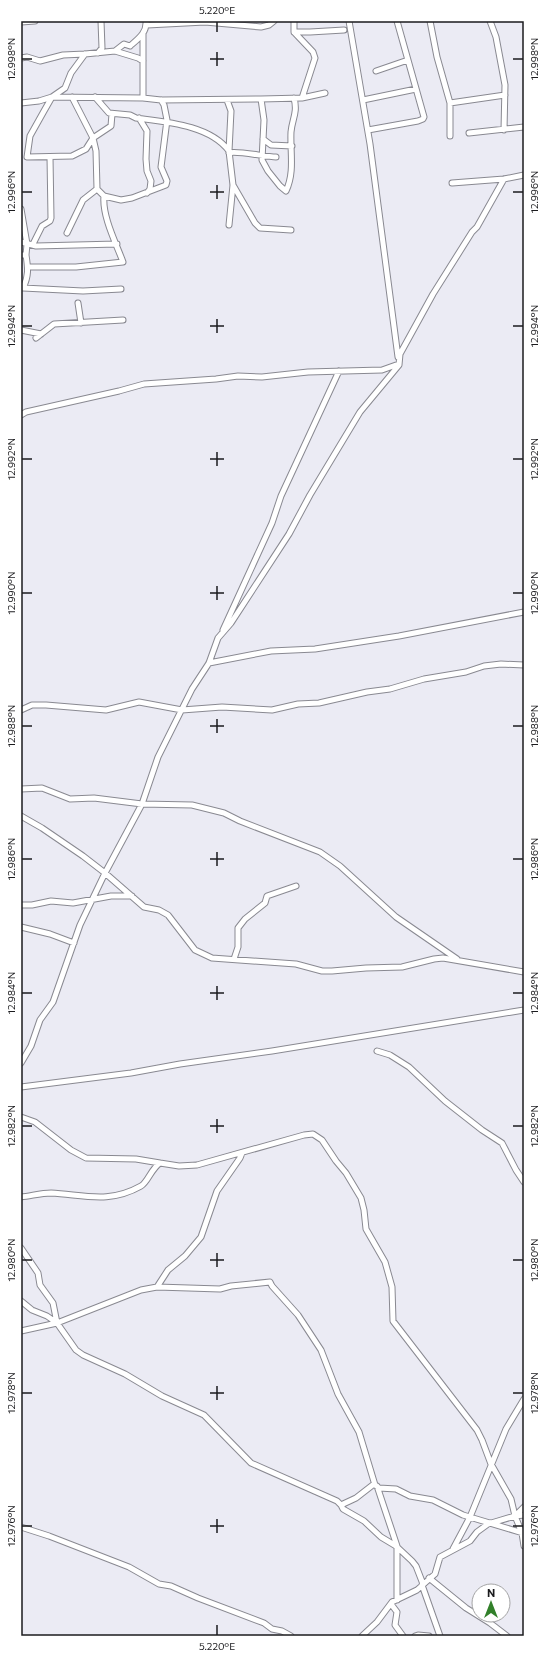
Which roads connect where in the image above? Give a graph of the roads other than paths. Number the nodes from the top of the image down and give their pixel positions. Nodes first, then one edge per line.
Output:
1 (35, 21) edge
2 (101, 21) edge
3 (274, 21) edge
4 (294, 21) edge
5 (350, 21) edge
6 (397, 21) edge
7 (430, 21) edge
8 (490, 21) edge
9 (21, 22) edge
10 (146, 23) edge
11 (344, 30) dead end
12 (294, 32) junction
13 (143, 34) junction
14 (115, 51) junction
15 (98, 53) junction
16 (85, 54) junction
17 (21, 58) edge
18 (408, 60) junction
19 (143, 61) junction
20 (376, 71) dead end
21 (416, 89) junction
22 (325, 93) dead end
23 (505, 95) junction
24 (52, 97) junction
25 (72, 97) junction
26 (95, 97) junction
27 (144, 98) junction
28 (294, 98) junction
29 (302, 98) junction
30 (261, 99) junction
31 (161, 100) junction
32 (227, 100) junction
33 (362, 100) junction
34 (21, 103) edge
35 (450, 103) junction
36 (112, 114) junction
37 (139, 118) junction
38 (167, 123) junction
39 (524, 127) edge
40 (368, 130) junction
41 (504, 130) junction
42 (470, 133) dead end
43 (450, 136) dead end
44 (93, 138) junction
45 (263, 139) junction
46 (292, 146) junction
47 (83, 150) junction
48 (96, 151) junction
49 (229, 152) junction
50 (50, 157) junction
51 (261, 157) junction
52 (276, 157) dead end
53 (524, 175) edge
54 (504, 179) junction
55 (452, 183) dead end
56 (233, 185) junction
57 (96, 188) junction
58 (147, 193) junction
59 (104, 196) junction
60 (21, 208) edge
61 (229, 225) dead end
62 (291, 230) dead end
63 (67, 233) dead end
64 (24, 242) edge
65 (33, 244) junction
66 (117, 244) junction
67 (24, 255) edge
68 (28, 267) junction
69 (22, 288) edge
70 (121, 289) dead end
71 (78, 303) dead end
72 (123, 320) dead end
73 (82, 323) junction
74 (21, 330) edge
75 (42, 334) junction
76 (36, 338) dead end
77 (399, 364) junction
78 (339, 371) junction
79 (21, 415) edge
80 (524, 612) edge
81 (220, 636) junction
82 (209, 663) junction
83 (524, 665) edge
84 (21, 710) edge
85 (182, 710) junction
86 (21, 789) edge
87 (142, 804) junction
88 (21, 816) edge
89 (105, 873) junction
90 (296, 886) dead end
91 (132, 896) junction
92 (92, 900) junction
93 (21, 905) edge
94 (21, 927) edge
95 (74, 943) junction
96 (234, 959) junction
97 (459, 961) junction
98 (524, 972) edge
99 (524, 1010) edge
100 (377, 1051) dead end
101 (21, 1063) edge
102 (21, 1087) edge
103 (21, 1117) edge
104 (242, 1153) junction
105 (160, 1163) junction
106 (524, 1182) edge
107 (21, 1197) edge
108 (21, 1248) edge
109 (157, 1288) junction
110 (21, 1301) edge
111 (56, 1323) junction
112 (21, 1331) edge
113 (524, 1399) edge
114 (491, 1464) junction
115 (376, 1486) junction
116 (341, 1505) junction
117 (524, 1507) edge
118 (524, 1515) edge
119 (515, 1516) junction
120 (470, 1517) junction
121 (488, 1524) junction
122 (21, 1527) edge
123 (523, 1533) edge
124 (524, 1546) edge
125 (397, 1547) junction
126 (453, 1549) junction
127 (429, 1578) junction
128 (423, 1585) junction
129 (397, 1600) junction
130 (391, 1604) junction
131 (291, 1636) edge
132 (362, 1636) edge
133 (403, 1636) edge
134 (414, 1636) edge
135 (429, 1636) edge
136 (440, 1636) edge
137 (507, 1636) edge

1 - 9 street
2 - 15 street
3 - 10 street
4 - 12 street
5 - 33 street
6 - 18 street
7 - 35 street
8 - 23 street
10 - 13 street
11 - 12 street
12 - 29 street
13 - 14 street
13 - 19 street
14 - 15 street
14 - 19 street
15 - 16 street
16 - 17 street
16 - 24 street
18 - 20 street
18 - 21 street
19 - 27 street
21 - 33 street
21 - 40 street
22 - 29 street
23 - 35 street
23 - 41 street
24 - 25 street
24 - 34 street
24 - 50 street
25 - 26 street
25 - 44 street
26 - 27 street
26 - 36 street
27 - 31 street
28 - 29 street
28 - 30 street
28 - 46 street
30 - 32 street
30 - 45 street
31 - 32 street
31 - 38 street
32 - 49 street
33 - 40 street
35 - 43 street
36 - 37 street
36 - 44 street
37 - 38 street
37 - 58 street
38 - 49 street
38 - 58 street
39 - 41 street
40 - 77 street
41 - 42 street
44 - 47 street
44 - 48 street
45 - 46 street
45 - 51 street
46 - 51 street
47 - 48 street
47 - 50 street
48 - 57 street
49 - 51 street
49 - 56 street
50 - 65 street
51 - 52 street
53 - 54 street
54 - 55 street
54 - 77 street
56 - 61 street
56 - 62 street
57 - 59 street
57 - 63 street
58 - 59 street
59 - 66 street
60 - 64 street
64 - 65 street
64 - 67 street
65 - 66 street
66 - 68 street
67 - 68 street
68 - 69 street
69 - 70 street
71 - 73 street
72 - 73 street
73 - 75 street
74 - 75 street
75 - 76 street
77 - 78 street
77 - 81 street
78 - 79 street
78 - 81 street
80 - 82 street
81 - 82 street
82 - 85 street
83 - 85 street
84 - 85 street
85 - 87 street
86 - 87 street
87 - 89 street
87 - 97 street
88 - 89 street
89 - 91 street
89 - 92 street
90 - 96 street
91 - 92 street
91 - 96 street
92 - 93 street
92 - 95 street
94 - 95 street
95 - 101 street
96 - 97 street
97 - 98 street
99 - 102 street
100 - 106 street
103 - 105 street
104 - 105 street
104 - 109 street
104 - 114 street
105 - 107 street
108 - 111 street
109 - 111 street
109 - 115 street
110 - 111 street
111 - 112 street
111 - 116 street
113 - 114 street
114 - 119 street
114 - 120 street
115 - 116 street
115 - 120 street
115 - 125 street
116 - 125 street
117 - 119 street
118 - 119 street
119 - 121 street
119 - 123 street
120 - 121 street
120 - 126 street
121 - 123 street
121 - 126 street
122 - 131 street
123 - 124 street
125 - 128 street
125 - 129 street
126 - 127 street
127 - 128 street
127 - 137 street
128 - 129 street
128 - 136 street
129 - 130 street
130 - 132 street
130 - 133 street
134 - 135 street

